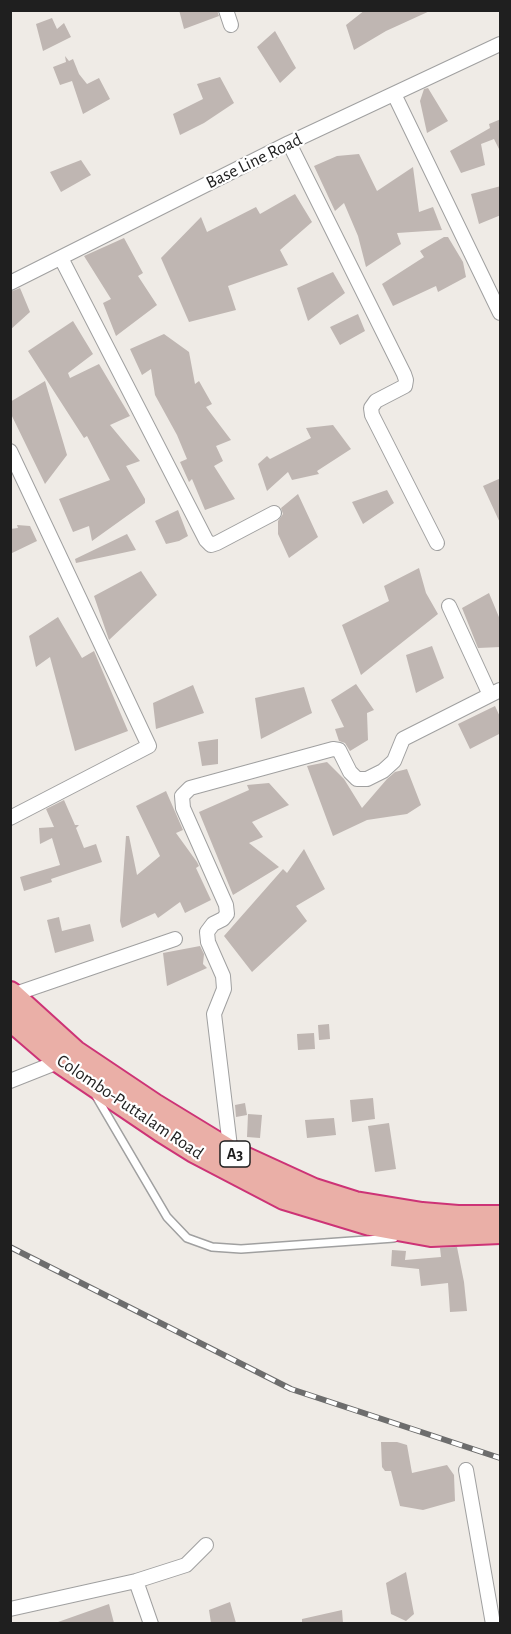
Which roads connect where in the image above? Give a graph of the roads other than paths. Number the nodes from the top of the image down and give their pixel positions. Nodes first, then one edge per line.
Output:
1 (226, 10) edge
2 (231, 25) dead end
3 (501, 44) edge
4 (393, 94) junction
5 (289, 143) junction
6 (61, 258) junction
7 (10, 283) edge
8 (501, 313) edge
9 (10, 451) edge
10 (274, 513) dead end
11 (437, 543) dead end
12 (449, 606) dead end
13 (495, 692) edge
14 (10, 818) edge
15 (175, 939) dead end
16 (11, 994) edge
17 (10, 1019) edge
18 (68, 1057) junction
19 (10, 1081) edge
20 (87, 1081) junction
21 (231, 1162) junction
22 (501, 1217) edge
23 (501, 1232) edge
24 (431, 1235) junction
25 (466, 1470) dead end
26 (206, 1545) dead end
27 (136, 1581) junction
28 (10, 1609) edge
29 (151, 1623) edge
30 (493, 1623) edge

1 - 2 street
3 - 4 street, Base Line Road
4 - 5 street, Base Line Road
4 - 8 street
5 - 6 street, Base Line Road
5 - 11 street
6 - 7 street, Base Line Road
6 - 10 street
9 - 14 street
12 - 13 street
13 - 21 street
15 - 16 street
16 - 18 highway, Colombo-Puttalam Road / A3
17 - 18 highway, Colombo-Puttalam Road / A3
18 - 19 street
18 - 20 highway, Colombo-Puttalam Road / A3
18 - 21 highway, Colombo-Puttalam Road / A3
20 - 21 highway, Colombo-Puttalam Road / A3
20 - 24 lane
21 - 22 highway, Colombo-Puttalam Road / A3
21 - 24 highway, Colombo-Puttalam Road / A3
23 - 24 highway, Colombo-Puttalam Road / A3
25 - 30 street
26 - 27 street
27 - 28 street
27 - 29 street

